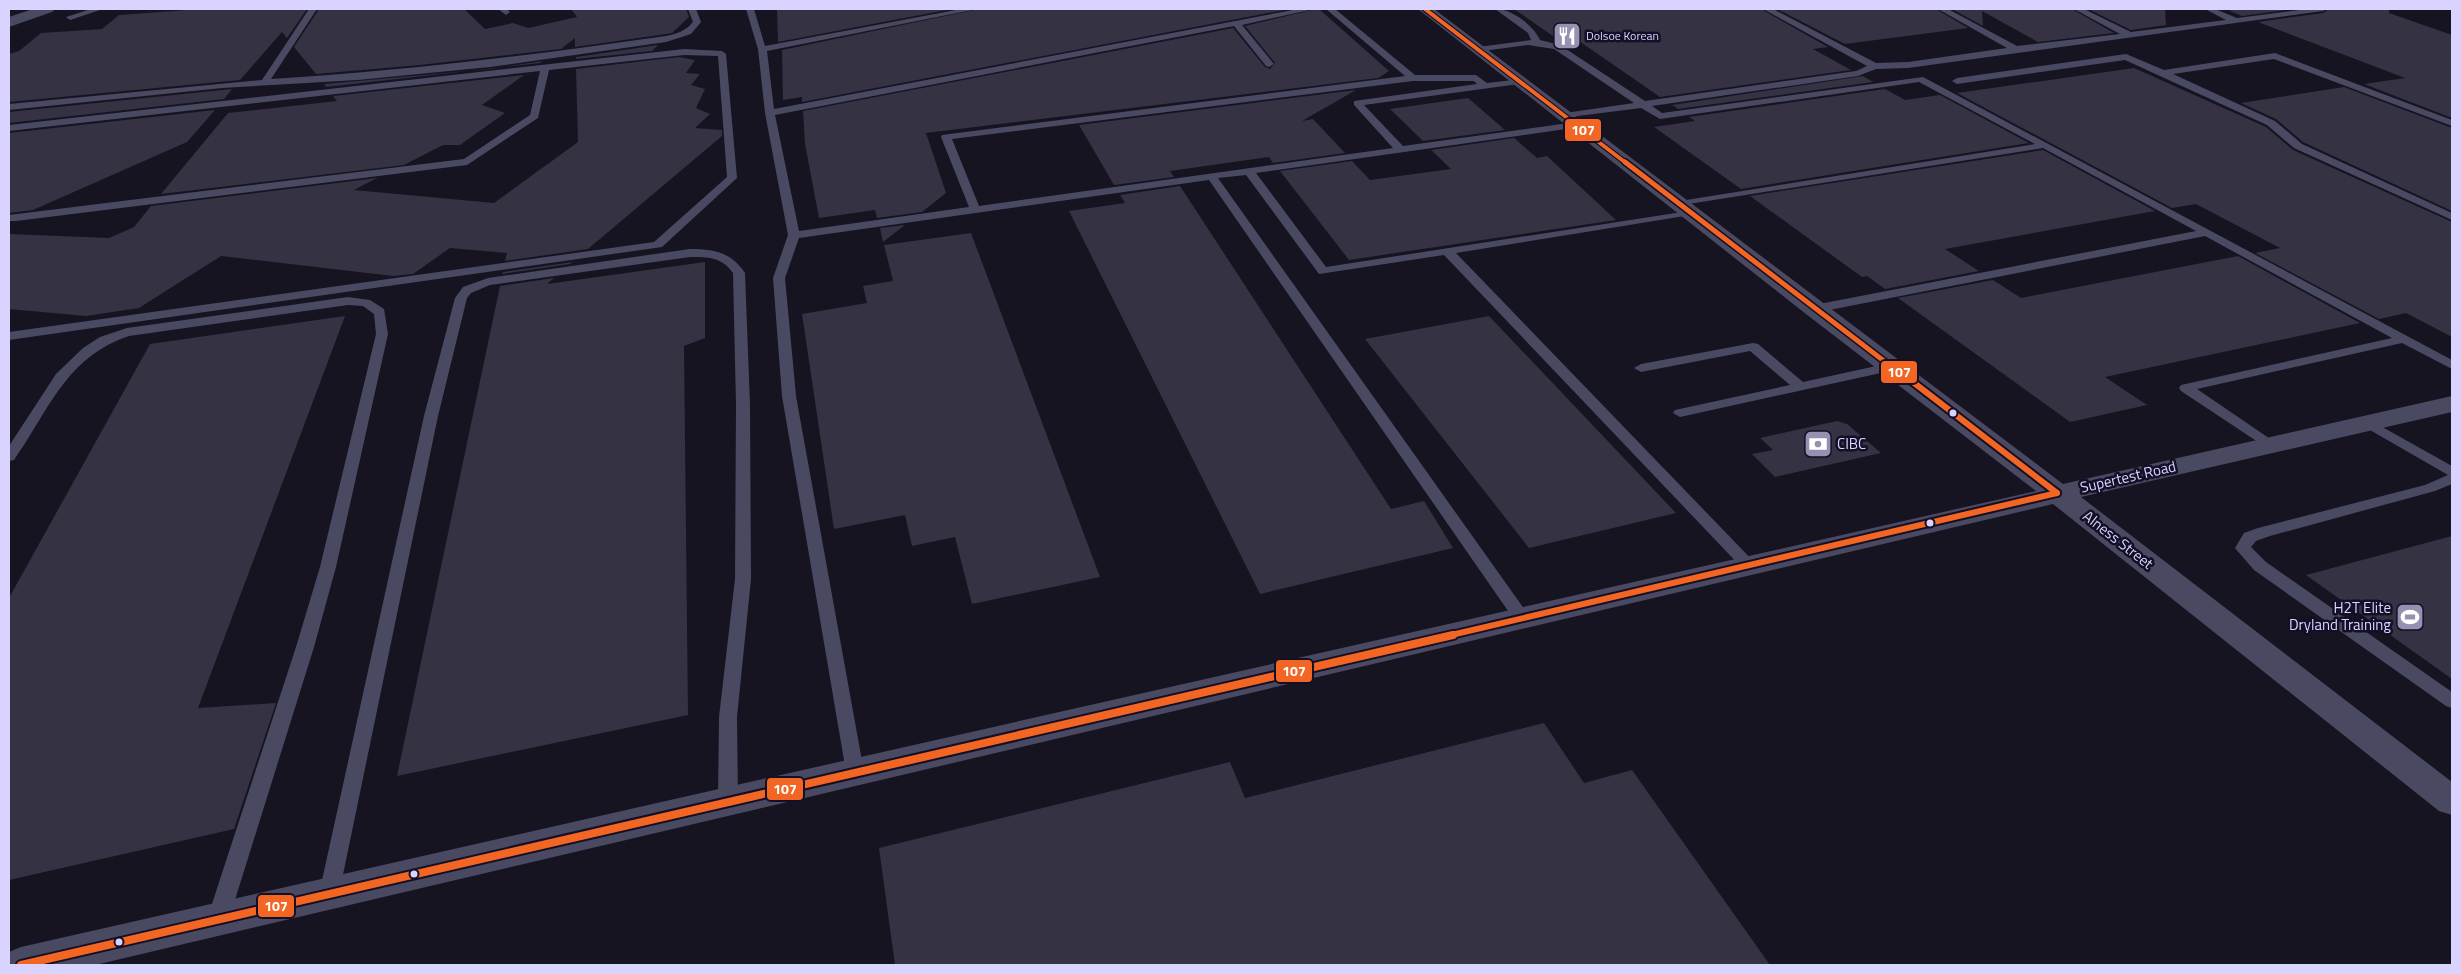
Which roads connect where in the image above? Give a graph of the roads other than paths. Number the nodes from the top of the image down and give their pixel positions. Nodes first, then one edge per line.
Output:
1 (47, 9) edge
2 (98, 9) edge
3 (313, 9) edge
4 (692, 9) edge
5 (750, 9) edge
6 (973, 9) edge
7 (1310, 9) edge
8 (1330, 9) edge
9 (1425, 9) edge
10 (1499, 9) edge
11 (1767, 9) edge
12 (1942, 9) edge
13 (2078, 9) edge
14 (2209, 9) edge
15 (2323, 9) edge
16 (70, 18) dead end
17 (2236, 20) junction
18 (9, 22) edge
19 (1236, 23) junction
20 (2130, 35) junction
21 (1536, 42) junction
22 (762, 49) junction
23 (2016, 49) junction
24 (1478, 50) junction
25 (1270, 64) dead end
26 (1874, 66) junction
27 (545, 69) junction
28 (2163, 73) junction
29 (1413, 78) junction
30 (1519, 80) junction
31 (1957, 81) dead end
32 (265, 82) junction
33 (1485, 86) junction
34 (1643, 104) junction
35 (9, 107) edge
36 (770, 113) junction
37 (1570, 120) junction
38 (2452, 123) edge
39 (9, 128) edge
40 (2045, 145) junction
41 (1401, 150) junction
42 (1250, 172) junction
43 (1212, 177) junction
44 (1685, 208) junction
45 (976, 211) junction
46 (2452, 217) edge
47 (11, 218) edge
48 (2205, 233) junction
49 (794, 236) junction
50 (1448, 251) junction
51 (1814, 309) junction
52 (9, 336) edge
53 (2404, 339) junction
54 (2452, 365) edge
55 (1890, 367) junction
56 (1641, 368) dead end
57 (1800, 386) junction
58 (2452, 404) edge
59 (1680, 413) dead end
60 (2368, 423) junction
61 (2272, 445) junction
62 (9, 457) edge
63 (2452, 472) edge
64 (2452, 479) edge
65 (2057, 493) junction
66 (1750, 566) junction
67 (1521, 618) junction
68 (2452, 701) edge
69 (855, 772) junction
70 (728, 801) junction
71 (2452, 801) edge
72 (329, 894) junction
73 (218, 920) junction
74 (21, 965) edge

1 - 18 street
2 - 16 lane
3 - 32 lane
4 - 32 lane
5 - 22 lane
6 - 22 lane
7 - 19 lane
8 - 29 lane
9 - 24 street, Alness Street
10 - 21 lane
11 - 26 lane
12 - 23 lane
13 - 20 lane
14 - 17 lane
15 - 17 lane
17 - 20 lane
19 - 25 lane
19 - 36 lane
20 - 23 lane
21 - 24 lane
21 - 34 lane
22 - 36 lane
23 - 26 lane
24 - 30 street, Alness Street
26 - 34 lane
27 - 39 lane
27 - 47 lane
27 - 52 lane
28 - 31 lane
28 - 38 lane
28 - 46 lane
29 - 33 lane
29 - 45 lane
30 - 33 lane
30 - 37 street, Alness Street
32 - 35 lane
33 - 41 lane
34 - 37 lane
34 - 40 lane
36 - 49 lane
37 - 41 lane
37 - 44 street, Alness Street
40 - 44 lane
40 - 48 lane
41 - 42 lane
42 - 43 lane
42 - 50 lane
43 - 45 lane
43 - 67 lane
44 - 50 lane
44 - 51 street, Alness Street
45 - 49 lane
48 - 51 lane
48 - 53 lane
49 - 69 lane
50 - 66 lane
51 - 55 street, Alness Street
53 - 54 lane
53 - 61 lane
55 - 57 lane
55 - 65 street, Alness Street
56 - 57 lane
57 - 59 lane
58 - 60 street, Supertest Road
60 - 61 street, Supertest Road
60 - 63 lane
61 - 65 street, Supertest Road
62 - 73 lane
64 - 68 lane
65 - 66 street, Supertest Road
65 - 71 street, Alness Street
66 - 67 street, Supertest Road
67 - 69 street, Supertest Road
69 - 70 street, Supertest Road
70 - 72 street, Supertest Road
70 - 72 lane
72 - 73 street, Supertest Road
73 - 74 street, Supertest Road

